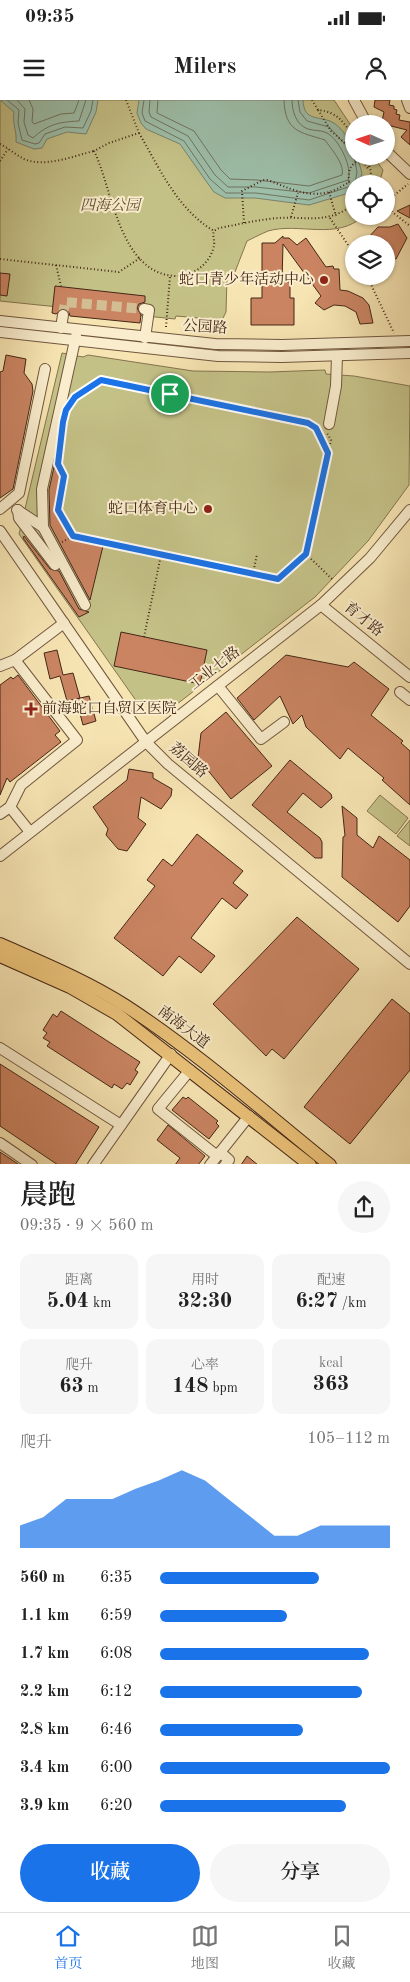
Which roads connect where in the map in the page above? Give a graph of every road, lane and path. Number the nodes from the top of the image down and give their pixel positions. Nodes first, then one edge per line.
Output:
1 (126, 100) edge
2 (312, 100) edge
3 (354, 100) edge
4 (407, 100) edge
5 (410, 108) edge
6 (318, 110) junction
7 (362, 115) edge
8 (345, 125) edge
9 (138, 133) junction
10 (345, 143) edge
11 (0, 144) edge
12 (8, 148) junction
13 (94, 151) junction
14 (0, 161) edge
15 (395, 162) edge
16 (366, 165) edge
17 (369, 165) edge
18 (371, 172) joint
19 (409, 179) edge
20 (345, 184) edge
21 (329, 192) junction
22 (298, 193) junction
23 (395, 193) edge
24 (345, 210) edge
25 (395, 214) edge
26 (336, 216) junction
27 (292, 217) junction
28 (330, 218) junction
29 (244, 224) junction
30 (410, 226) edge
31 (214, 231) junction
32 (345, 240) edge
33 (140, 258) junction
34 (0, 259) edge
35 (56, 265) junction
36 (170, 276) junction
37 (371, 285) edge
38 (61, 286) dead end
39 (144, 309) dead end
40 (63, 315) tunnel mouth
41 (0, 321) edge
42 (166, 327) dead end
43 (61, 328) junction
44 (0, 332) edge
45 (394, 333) dead end
46 (76, 335) junction
47 (145, 338) junction
48 (410, 342) edge
49 (410, 353) edge
50 (336, 356) junction
51 (45, 369) dead end
52 (70, 403) dead end
53 (328, 428) joint
54 (328, 453) junction
55 (58, 458) dead end
56 (312, 502) dead end
57 (317, 503) junction
58 (4, 506) edge
59 (18, 510) junction
60 (410, 510) edge
61 (43, 527) junction
62 (0, 531) edge
63 (257, 554) dead end
64 (306, 554) junction
65 (161, 555) junction
66 (253, 574) junction
67 (340, 588) junction
68 (75, 592) dead end
69 (84, 605) dead end
70 (321, 605) junction
71 (64, 624) junction
72 (144, 637) dead end
73 (15, 660) junction
74 (0, 666) edge
75 (409, 673) edge
76 (218, 686) junction
77 (400, 692) dead end
78 (410, 700) edge
79 (284, 722) dead end
80 (146, 742) junction
81 (10, 807) junction
82 (0, 814) edge
83 (30, 832) junction
84 (0, 856) edge
85 (0, 944) edge
86 (0, 956) edge
87 (410, 964) edge
88 (0, 1048) edge
89 (170, 1054) junction
90 (190, 1070) junction
91 (249, 1116) junction
92 (121, 1126) junction
93 (0, 1143) edge
94 (216, 1158) edge
95 (32, 1164) edge
96 (93, 1164) edge
97 (225, 1164) edge
98 (310, 1164) edge
99 (330, 1164) edge

1 - 9 path
2 - 6 path
3 - 7 street
4 - 5 street
6 - 8 path
6 - 10 path
9 - 13 path
9 - 31 path
11 - 12 path
12 - 13 path
12 - 14 path
13 - 33 path
15 - 19 street
16 - 18 path
17 - 18 path
19 - 23 path
20 - 21 path
21 - 22 path
21 - 26 path
22 - 27 path
22 - 29 path
24 - 26 path
25 - 30 path
26 - 28 path
27 - 28 path
27 - 29 path
28 - 32 path
29 - 31 path
31 - 36 path
33 - 35 path
33 - 36 path
34 - 35 path
35 - 38 path
36 - 42 path
37 - 45 path
39 - 47 street
40 - 43 street
41 - 43 street, 公园路
43 - 46 street, 公园路
44 - 46 street, 公园路
46 - 47 street, 公园路
46 - 50 street, 公园路
46 - 61 street
47 - 48 street, 公园路
49 - 50 street, 公园路
50 - 53 street
51 - 58 street
52 - 54 path
53 - 54 path
54 - 57 path
55 - 65 path
56 - 57 path
57 - 64 path
58 - 59 street
59 - 61 street
59 - 68 street
60 - 67 street, 工业七路
61 - 69 street
62 - 71 street, 荔园路
63 - 66 path
64 - 66 path
64 - 67 path
65 - 66 path
65 - 72 path
67 - 70 street, 工业七路
70 - 75 street, 育才路
70 - 76 street, 工业七路
71 - 73 street
71 - 80 street, 荔园路
73 - 74 street
73 - 81 street
76 - 79 street
76 - 80 street, 工业七路
77 - 78 street
80 - 83 street, 工业七路
80 - 87 street, 荔园路
81 - 82 street
81 - 83 street
83 - 84 street, 工业七路
85 - 99 main road, 南海大道
86 - 89 main road, 南海大道
88 - 92 street
89 - 90 main road, 南海大道
89 - 92 street
90 - 91 main road, 南海大道
90 - 94 street
91 - 94 street
91 - 98 main road, 南海大道
92 - 96 street
93 - 95 street
94 - 97 street

